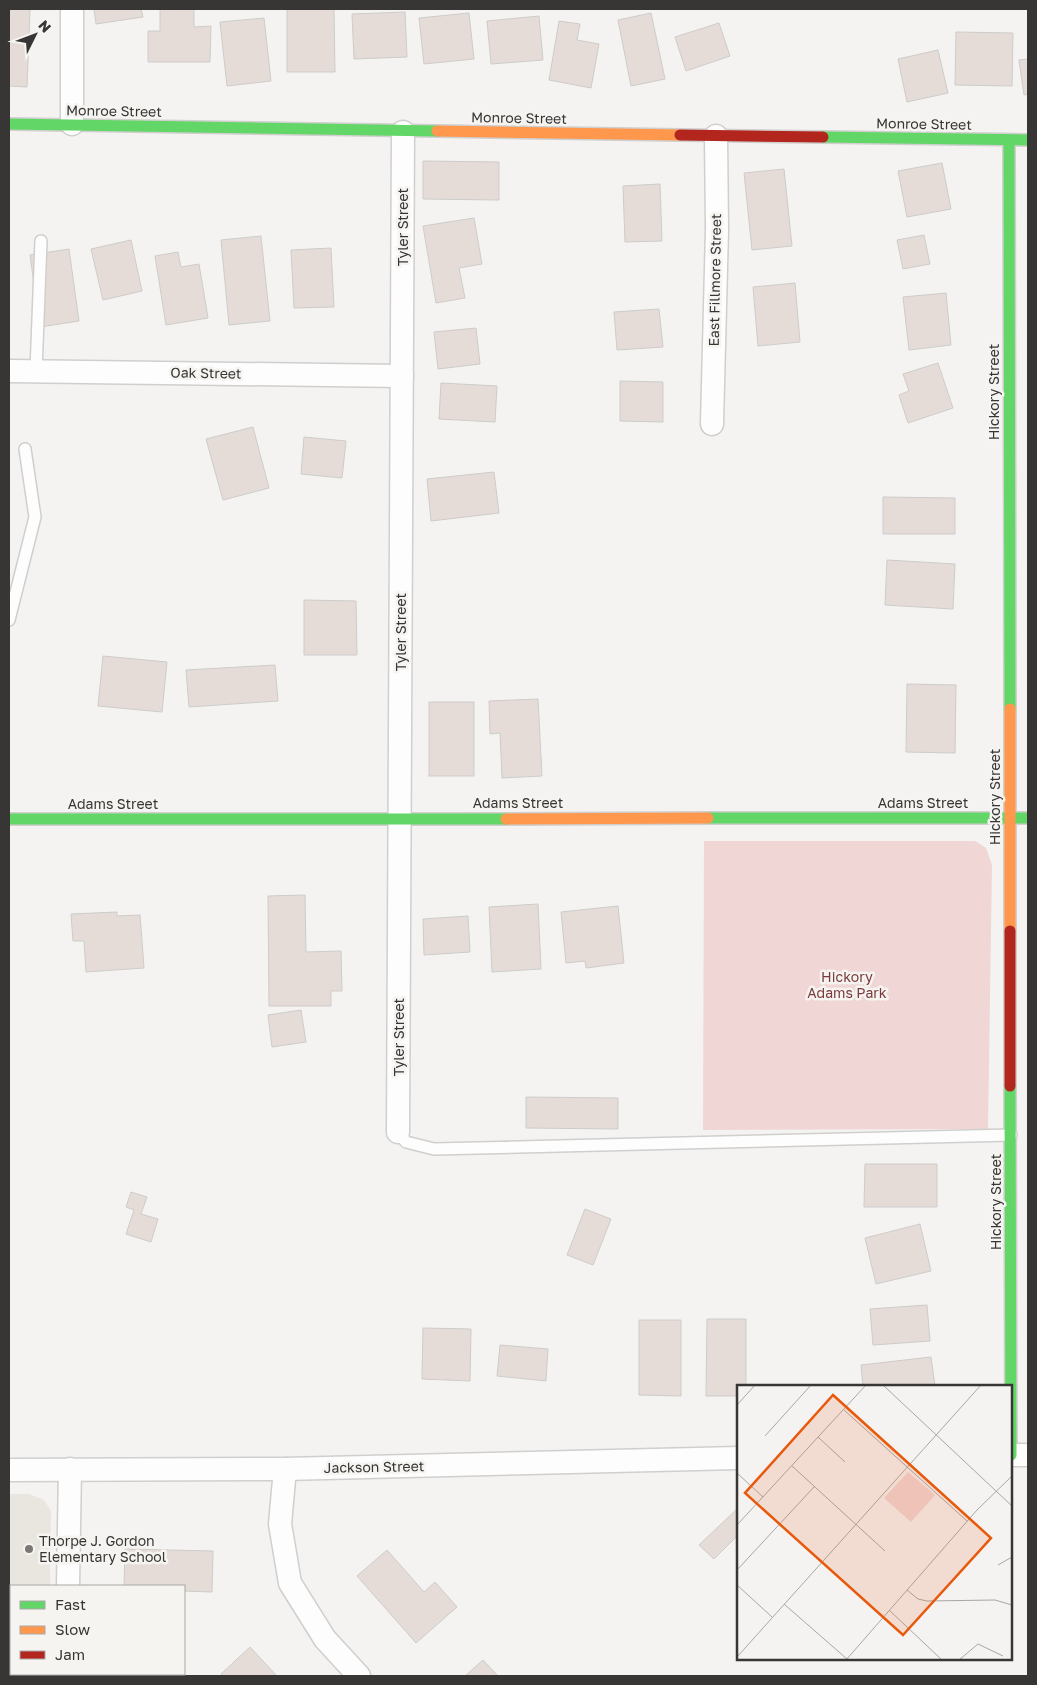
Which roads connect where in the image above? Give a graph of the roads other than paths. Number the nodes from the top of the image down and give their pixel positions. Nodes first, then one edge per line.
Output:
1 (72, 9) edge
2 (9, 124) edge
3 (72, 124) junction
4 (403, 132) junction
5 (716, 136) junction
6 (1009, 140) junction
7 (1028, 140) edge
8 (41, 241) dead end
9 (9, 371) edge
10 (36, 371) junction
11 (402, 376) junction
12 (712, 424) dead end
13 (25, 449) dead end
14 (9, 620) edge
15 (401, 818) junction
16 (1010, 818) junction
17 (1028, 818) edge
18 (9, 819) edge
19 (398, 1132) joint
20 (1011, 1135) junction
21 (1011, 1385) edge
22 (1012, 1455) edge
23 (1028, 1455) edge
24 (737, 1458) edge
25 (70, 1469) junction
26 (285, 1469) junction
27 (9, 1470) edge
28 (68, 1585) edge
29 (359, 1676) edge

1 - 3 street
2 - 3 street, Monroe Street
3 - 4 street, Monroe Street
4 - 5 street, Monroe Street
4 - 11 street, Tyler Street
5 - 6 street, Monroe Street
5 - 12 street, East Fillmore Street
6 - 7 street, Monroe Street
6 - 16 street, Hickory Street
8 - 10 lane
9 - 10 street, Oak Street
10 - 11 street, Oak Street
11 - 15 street, Tyler Street
13 - 14 lane
15 - 16 street, Adams Street
15 - 18 street, Adams Street
15 - 19 street, Tyler Street
16 - 17 street, Adams Street
16 - 20 street, Hickory Street
19 - 20 lane
20 - 21 street, Hickory Street
22 - 23 street
24 - 26 street, Jackson Street
25 - 26 street, Jackson Street
25 - 27 street, Jackson Street
25 - 28 street
26 - 29 street

